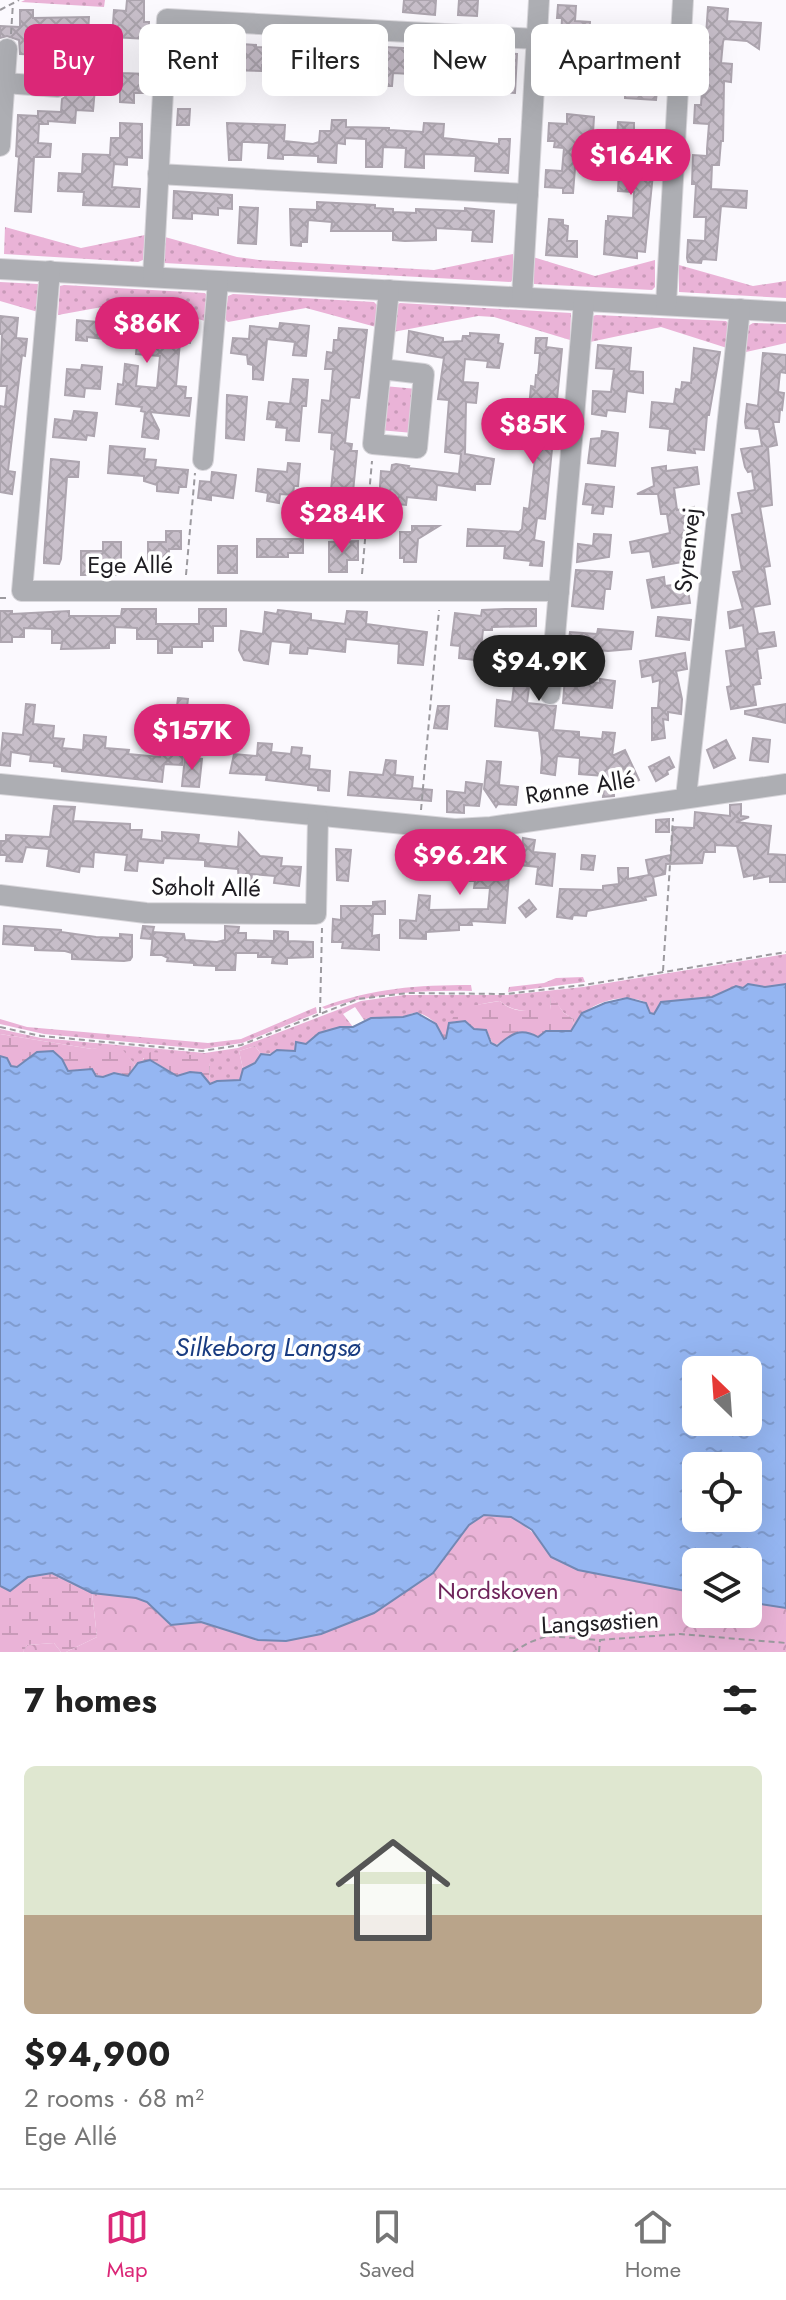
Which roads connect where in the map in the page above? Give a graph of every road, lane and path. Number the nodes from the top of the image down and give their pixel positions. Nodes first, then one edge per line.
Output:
1 (19, 0) edge
2 (539, 0) edge
3 (683, 0) edge
4 (13, 3) junction
5 (0, 10) edge
6 (538, 24) edge
7 (531, 39) edge
8 (7, 49) joint
9 (5, 83) junction
10 (24, 84) edge
11 (534, 96) edge
12 (0, 146) edge
13 (158, 174) junction
14 (528, 194) junction
15 (0, 269) edge
16 (50, 271) junction
17 (153, 277) junction
18 (218, 281) junction
19 (389, 290) junction
20 (522, 297) junction
21 (584, 301) junction
22 (666, 305) junction
23 (740, 309) junction
24 (786, 312) edge
25 (381, 369) junction
26 (373, 444) junction
27 (203, 460) joint
28 (185, 590) junction
29 (361, 590) junction
30 (441, 590) junction
31 (559, 591) junction
32 (550, 694) dead end
33 (0, 784) edge
34 (786, 784) edge
35 (680, 798) junction
36 (318, 817) junction
37 (419, 828) junction
38 (0, 895) edge
39 (316, 914) junction
40 (786, 952) edge
41 (663, 972) junction
42 (320, 1013) junction
43 (0, 1027) edge
44 (600, 1640) junction
45 (786, 1643) edge
46 (513, 1652) edge
47 (599, 1652) edge

1 - 4 path
2 - 6 street
3 - 22 street
4 - 5 path
4 - 8 path
7 - 13 street
8 - 9 street
9 - 10 street
9 - 12 street
11 - 14 street
13 - 14 street
13 - 17 street
14 - 20 street
15 - 16 street
16 - 17 street
16 - 28 street, Ege Allé
17 - 18 street
18 - 19 street
18 - 27 street
19 - 20 street
19 - 25 street
20 - 21 street
21 - 22 street
21 - 31 street
22 - 23 street
23 - 24 street
23 - 35 street, Syrenvej
25 - 26 street
25 - 26 street
26 - 29 path
27 - 28 path
28 - 29 street, Ege Allé
29 - 30 street, Ege Allé
30 - 31 street, Ege Allé
30 - 37 path
31 - 32 street
33 - 36 street, Rønne Allé
34 - 35 street, Rønne Allé
35 - 37 street, Rønne Allé
35 - 41 path
36 - 37 street, Rønne Allé
36 - 39 street
38 - 39 street, Søholt Allé
39 - 42 path
40 - 41 path
41 - 42 path
42 - 43 path
44 - 45 path, Langsøstien
44 - 46 path, Langsøstien
44 - 47 path

